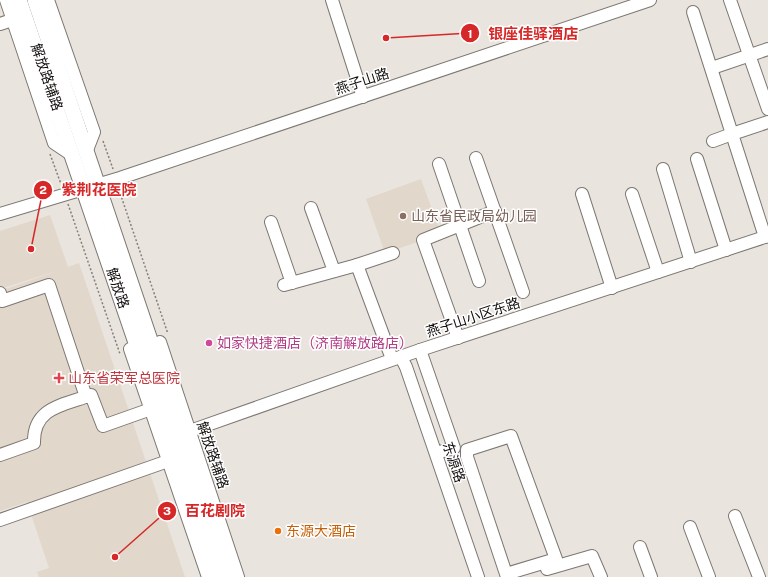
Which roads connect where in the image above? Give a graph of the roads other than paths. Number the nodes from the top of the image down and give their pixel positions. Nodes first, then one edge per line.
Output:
1 (6, 0) edge
2 (19, 0) edge
3 (35, 0) edge
4 (48, 0) edge
5 (334, 0) edge
6 (636, 0) edge
7 (650, 0) edge
8 (730, 0) edge
9 (693, 12) dead end
10 (12, 20) junction
11 (0, 24) edge
12 (768, 49) edge
13 (750, 55) junction
14 (712, 68) junction
15 (363, 95) junction
16 (768, 109) edge
17 (767, 126) edge
18 (732, 134) junction
19 (713, 141) dead end
20 (87, 150) junction
21 (72, 155) junction
22 (476, 158) dead end
23 (697, 159) dead end
24 (439, 164) dead end
25 (663, 169) dead end
26 (98, 182) junction
27 (83, 188) junction
28 (582, 194) dead end
29 (632, 194) dead end
30 (311, 208) dead end
31 (495, 211) junction
32 (0, 214) edge
33 (271, 222) dead end
34 (459, 226) junction
35 (767, 236) edge
36 (726, 250) junction
37 (393, 253) dead end
38 (691, 262) junction
39 (357, 265) junction
40 (334, 271) junction
41 (658, 272) junction
42 (479, 281) dead end
43 (612, 288) junction
44 (523, 292) dead end
45 (1, 299) edge
46 (458, 338) junction
47 (144, 343) junction
48 (420, 350) junction
49 (396, 358) junction
50 (86, 397) junction
51 (151, 409) junction
52 (190, 431) junction
53 (436, 454) junction
54 (0, 455) edge
55 (168, 461) junction
56 (735, 516) dead end
57 (0, 520) edge
58 (690, 526) dead end
59 (640, 547) dead end
60 (507, 575) edge
61 (208, 577) edge
62 (216, 577) edge
63 (230, 577) edge
64 (238, 577) edge
65 (478, 577) edge
66 (523, 577) edge
67 (600, 577) edge
68 (650, 577) edge
69 (709, 577) edge
70 (759, 577) edge

1 - 10 street, 解放路辅路
2 - 21 main road, 解放路
3 - 20 main road, 解放路
4 - 20 street, 解放路辅路
5 - 15 street
6 - 15 street, 燕子山路
7 - 15 street, 燕子山路
8 - 13 street
9 - 14 street
10 - 11 street
10 - 21 street, 解放路辅路
12 - 13 street
13 - 14 street
13 - 16 street
14 - 18 street
15 - 26 street, 燕子山路
17 - 18 street
18 - 19 street
18 - 35 street
20 - 26 main road, 解放路
21 - 27 main road, 解放路
22 - 31 street
23 - 36 street
24 - 34 street
25 - 38 street
26 - 27 street, 燕子山路
26 - 47 main road, 解放路
27 - 32 street, 燕子山路
27 - 47 main road, 解放路
28 - 43 street
29 - 41 street
30 - 40 street
31 - 34 street
31 - 44 street
33 - 40 street
34 - 42 street
34 - 46 street
35 - 36 street, 燕子山小区东路
36 - 38 street, 燕子山小区东路
37 - 39 street
38 - 41 street, 燕子山小区东路
39 - 40 street
39 - 49 street, 东源路
41 - 43 street, 燕子山小区东路
43 - 46 street, 燕子山小区东路
45 - 50 street
46 - 48 street, 燕子山小区东路
47 - 51 street
47 - 52 street, 解放路辅路
47 - 62 main road, 解放路
47 - 63 main road, 解放路
48 - 49 street, 燕子山小区东路
48 - 53 street
49 - 52 street, 燕子山小区东路
49 - 53 street, 东源路
50 - 51 street
50 - 54 street
51 - 55 street
52 - 64 street, 解放路辅路
53 - 65 street, 东源路
55 - 57 street
55 - 61 street
56 - 70 street
58 - 69 street
59 - 68 street
60 - 60 street
66 - 67 street

